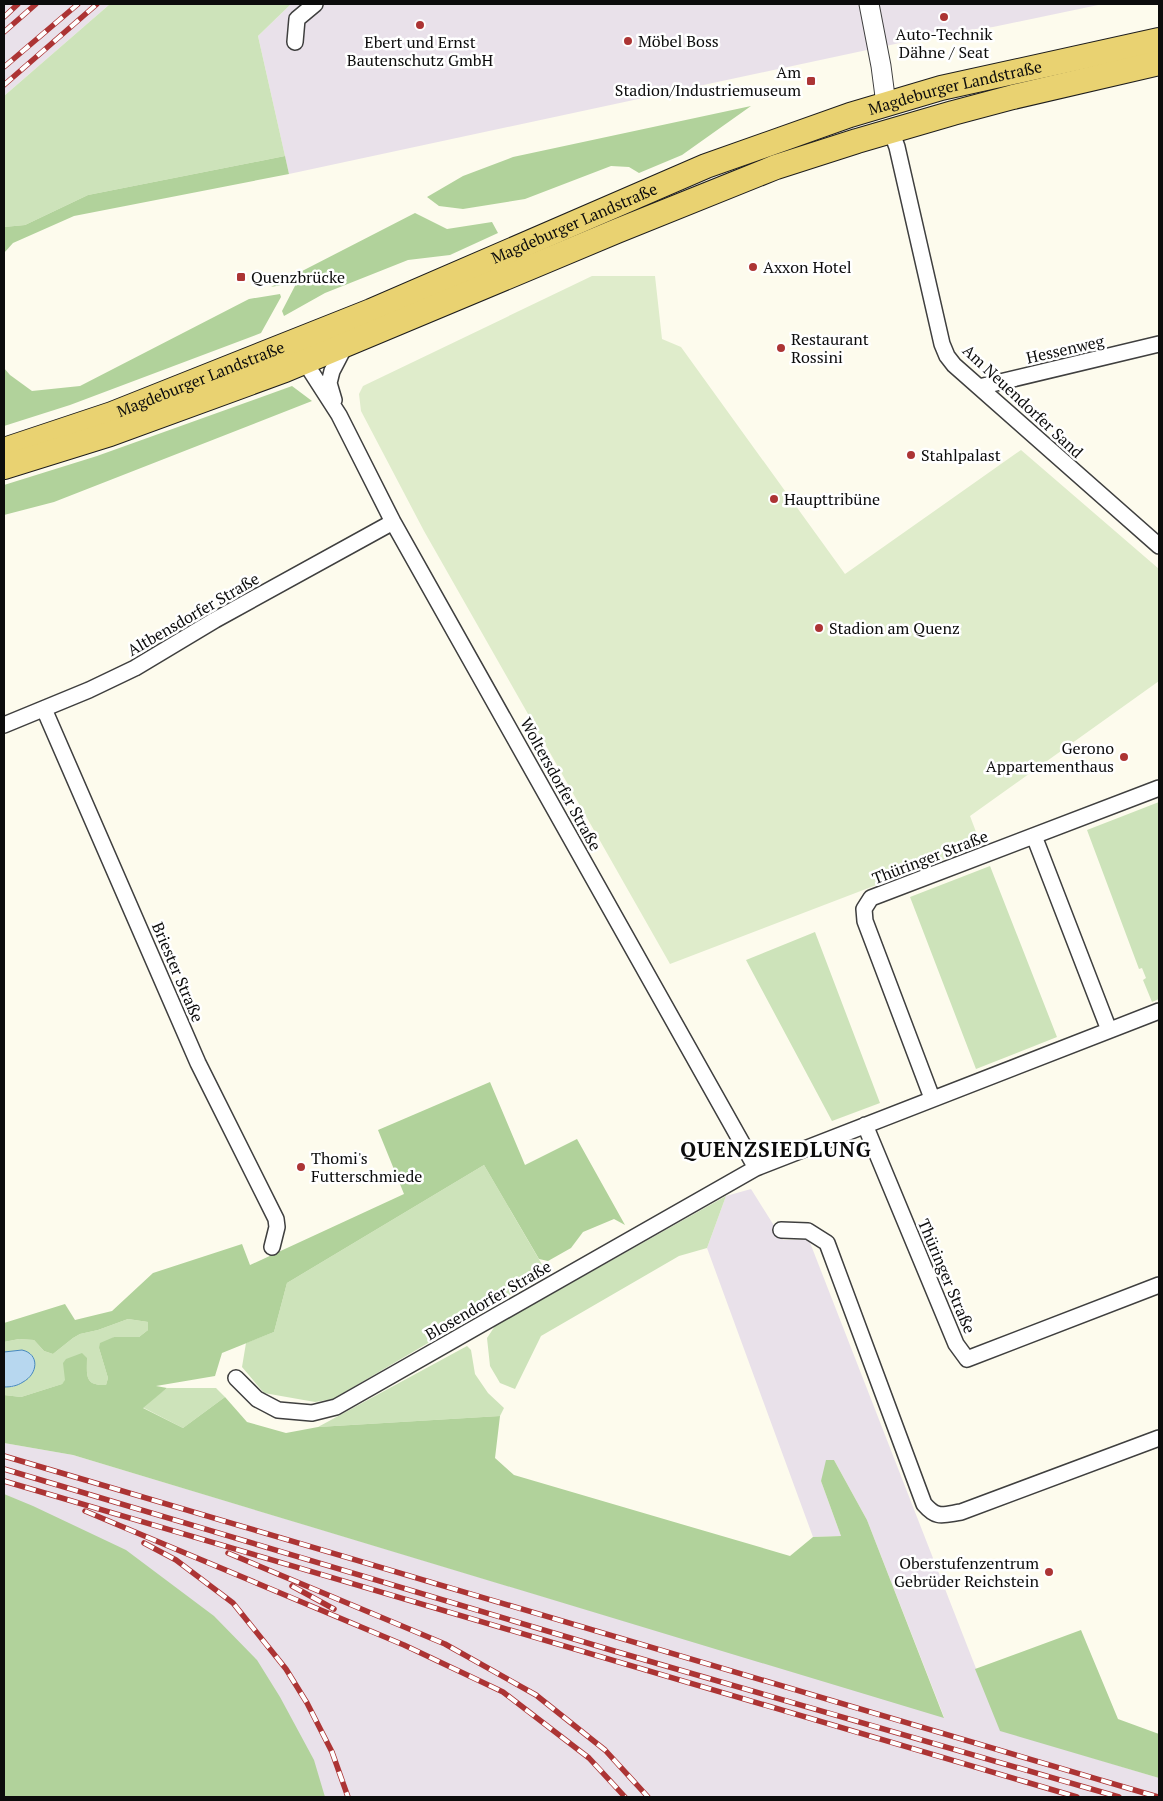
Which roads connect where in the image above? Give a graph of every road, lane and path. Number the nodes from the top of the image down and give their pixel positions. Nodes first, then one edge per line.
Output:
1 (315, 4) edge
2 (869, 4) edge
3 (1159, 40) edge
4 (295, 42) dead end
5 (1159, 63) edge
6 (886, 104) junction
7 (891, 131) junction
8 (290, 342) junction
9 (1159, 344) edge
10 (345, 346) junction
11 (304, 362) junction
12 (979, 387) junction
13 (339, 415) junction
14 (4, 450) edge
15 (4, 467) edge
16 (393, 522) junction
17 (1159, 546) edge
18 (44, 709) junction
19 (4, 725) edge
20 (1159, 788) edge
21 (1034, 836) junction
22 (1159, 1010) edge
23 (1109, 1030) junction
24 (932, 1098) junction
25 (865, 1124) junction
26 (756, 1168) junction
27 (781, 1230) dead end
28 (272, 1247) dead end
29 (1159, 1285) edge
30 (236, 1378) dead end
31 (1159, 1438) edge

1 - 4 street
2 - 6 street
3 - 6 main road, Magdeburger Landstraße
5 - 7 main road, Magdeburger Landstraße
6 - 7 main road
6 - 8 main road, Magdeburger Landstraße
7 - 10 main road, Magdeburger Landstraße
7 - 12 street, Am Neuendorfer Sand
8 - 11 street, Woltersdorfer Straße
8 - 14 main road, Magdeburger Landstraße
9 - 12 street, Hessenweg
10 - 11 main road, Magdeburger Landstraße
10 - 13 street, Woltersdorfer Straße
11 - 13 street, Woltersdorfer Straße
11 - 15 main road, Magdeburger Landstraße
12 - 17 street, Am Neuendorfer Sand
13 - 16 street, Woltersdorfer Straße
16 - 18 street, Altbensdorfer Straße
16 - 26 street, Woltersdorfer Straße
18 - 19 street, Altbensdorfer Straße
18 - 28 street, Briester Straße
20 - 21 street, Thüringer Straße
21 - 23 street
21 - 24 street, Thüringer Straße
22 - 23 street
23 - 24 street
24 - 25 street
25 - 26 street
25 - 29 street, Thüringer Straße
26 - 30 street, Blosendorfer Straße
27 - 31 street

